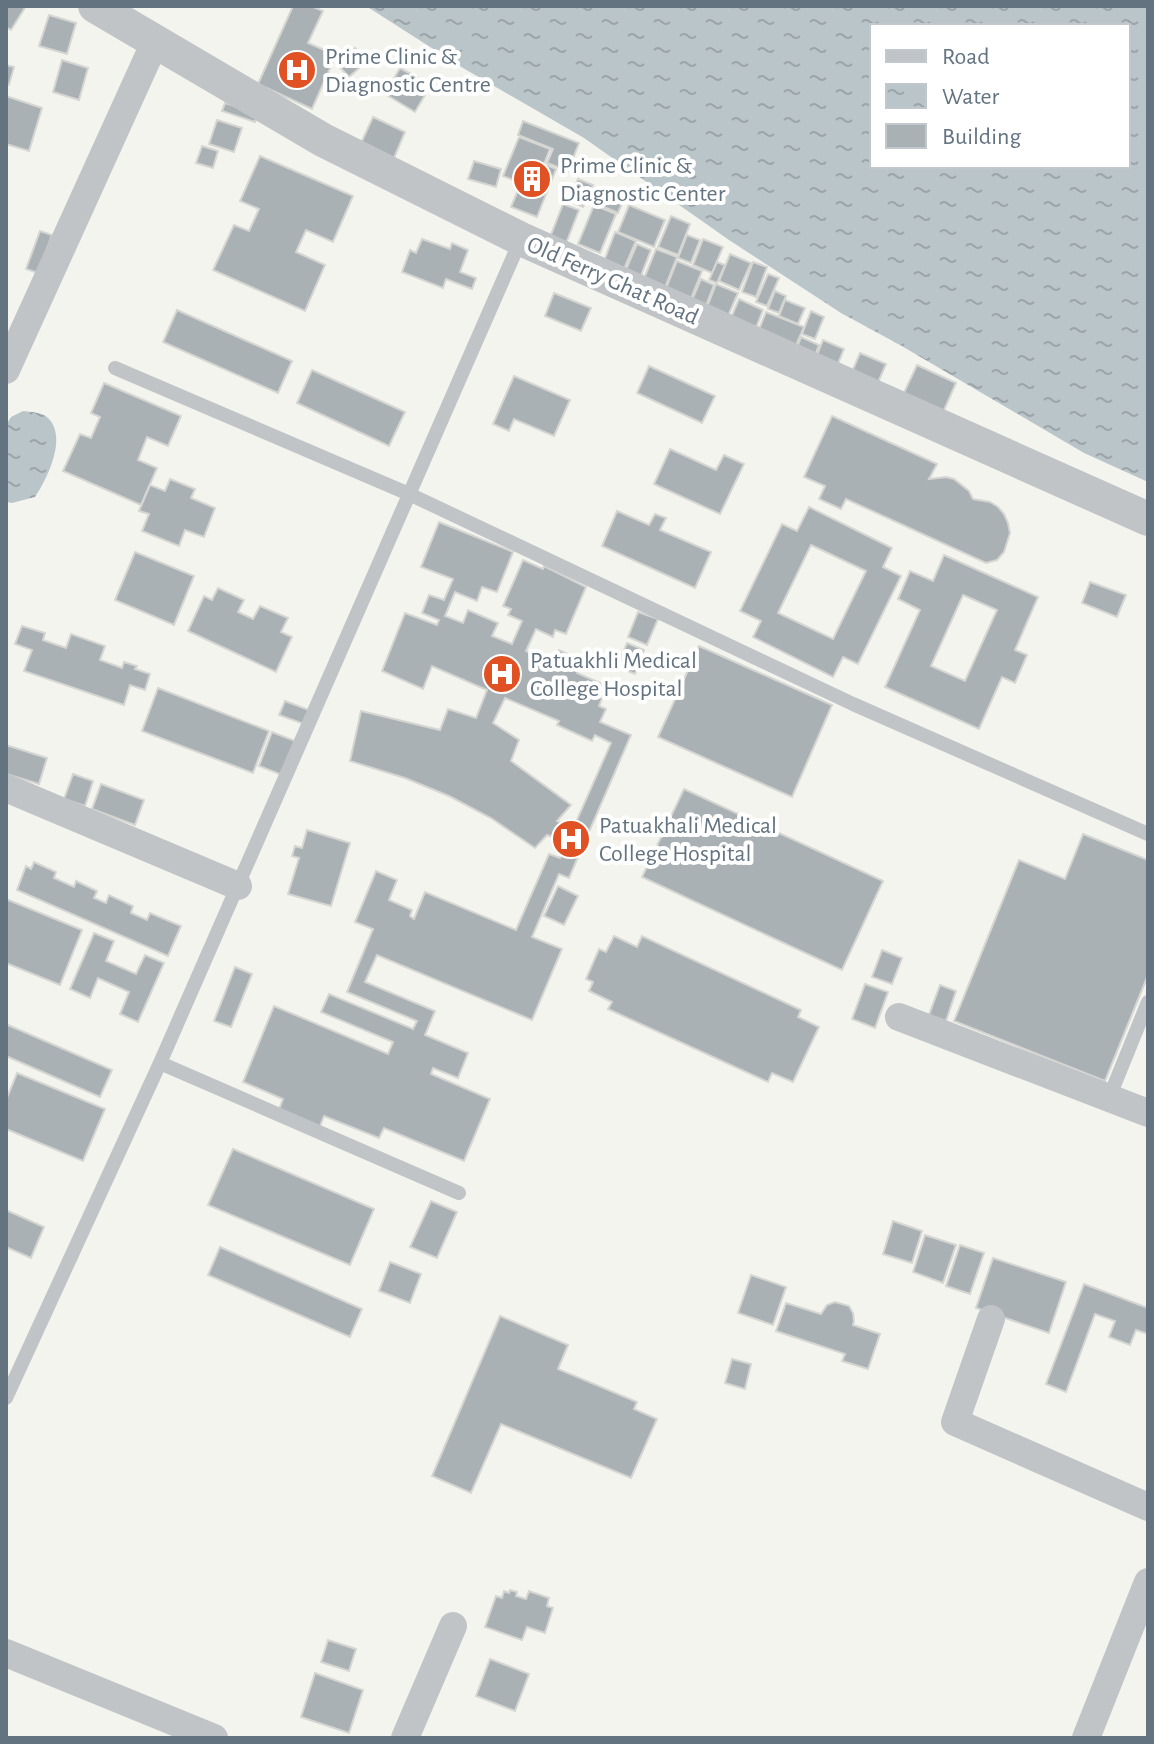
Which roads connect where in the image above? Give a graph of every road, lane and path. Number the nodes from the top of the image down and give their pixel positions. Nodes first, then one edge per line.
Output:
1 (95, 6) edge
2 (155, 42) junction
3 (521, 239) junction
4 (115, 368) dead end
5 (6, 370) edge
6 (409, 494) junction
7 (1148, 519) edge
8 (6, 788) edge
9 (1148, 834) edge
10 (238, 886) junction
11 (1148, 1002) edge
12 (899, 1017) dead end
13 (160, 1063) junction
14 (1109, 1098) junction
15 (1148, 1113) edge
16 (459, 1193) dead end
17 (991, 1319) dead end
18 (6, 1398) edge
19 (1148, 1507) edge
20 (1148, 1582) edge
21 (453, 1626) dead end
22 (6, 1653) edge
23 (214, 1738) edge
24 (405, 1738) edge
25 (1086, 1738) edge

1 - 2 street, Old Ferry Ghat Road
2 - 3 street, Old Ferry Ghat Road
2 - 5 street
3 - 6 lane
3 - 7 street, Old Ferry Ghat Road
4 - 6 lane
6 - 9 lane
6 - 10 lane
8 - 10 street
10 - 13 lane
11 - 14 lane
12 - 14 street
13 - 16 lane
13 - 18 lane
14 - 15 street
17 - 19 street
20 - 25 street
21 - 24 street
22 - 23 street

